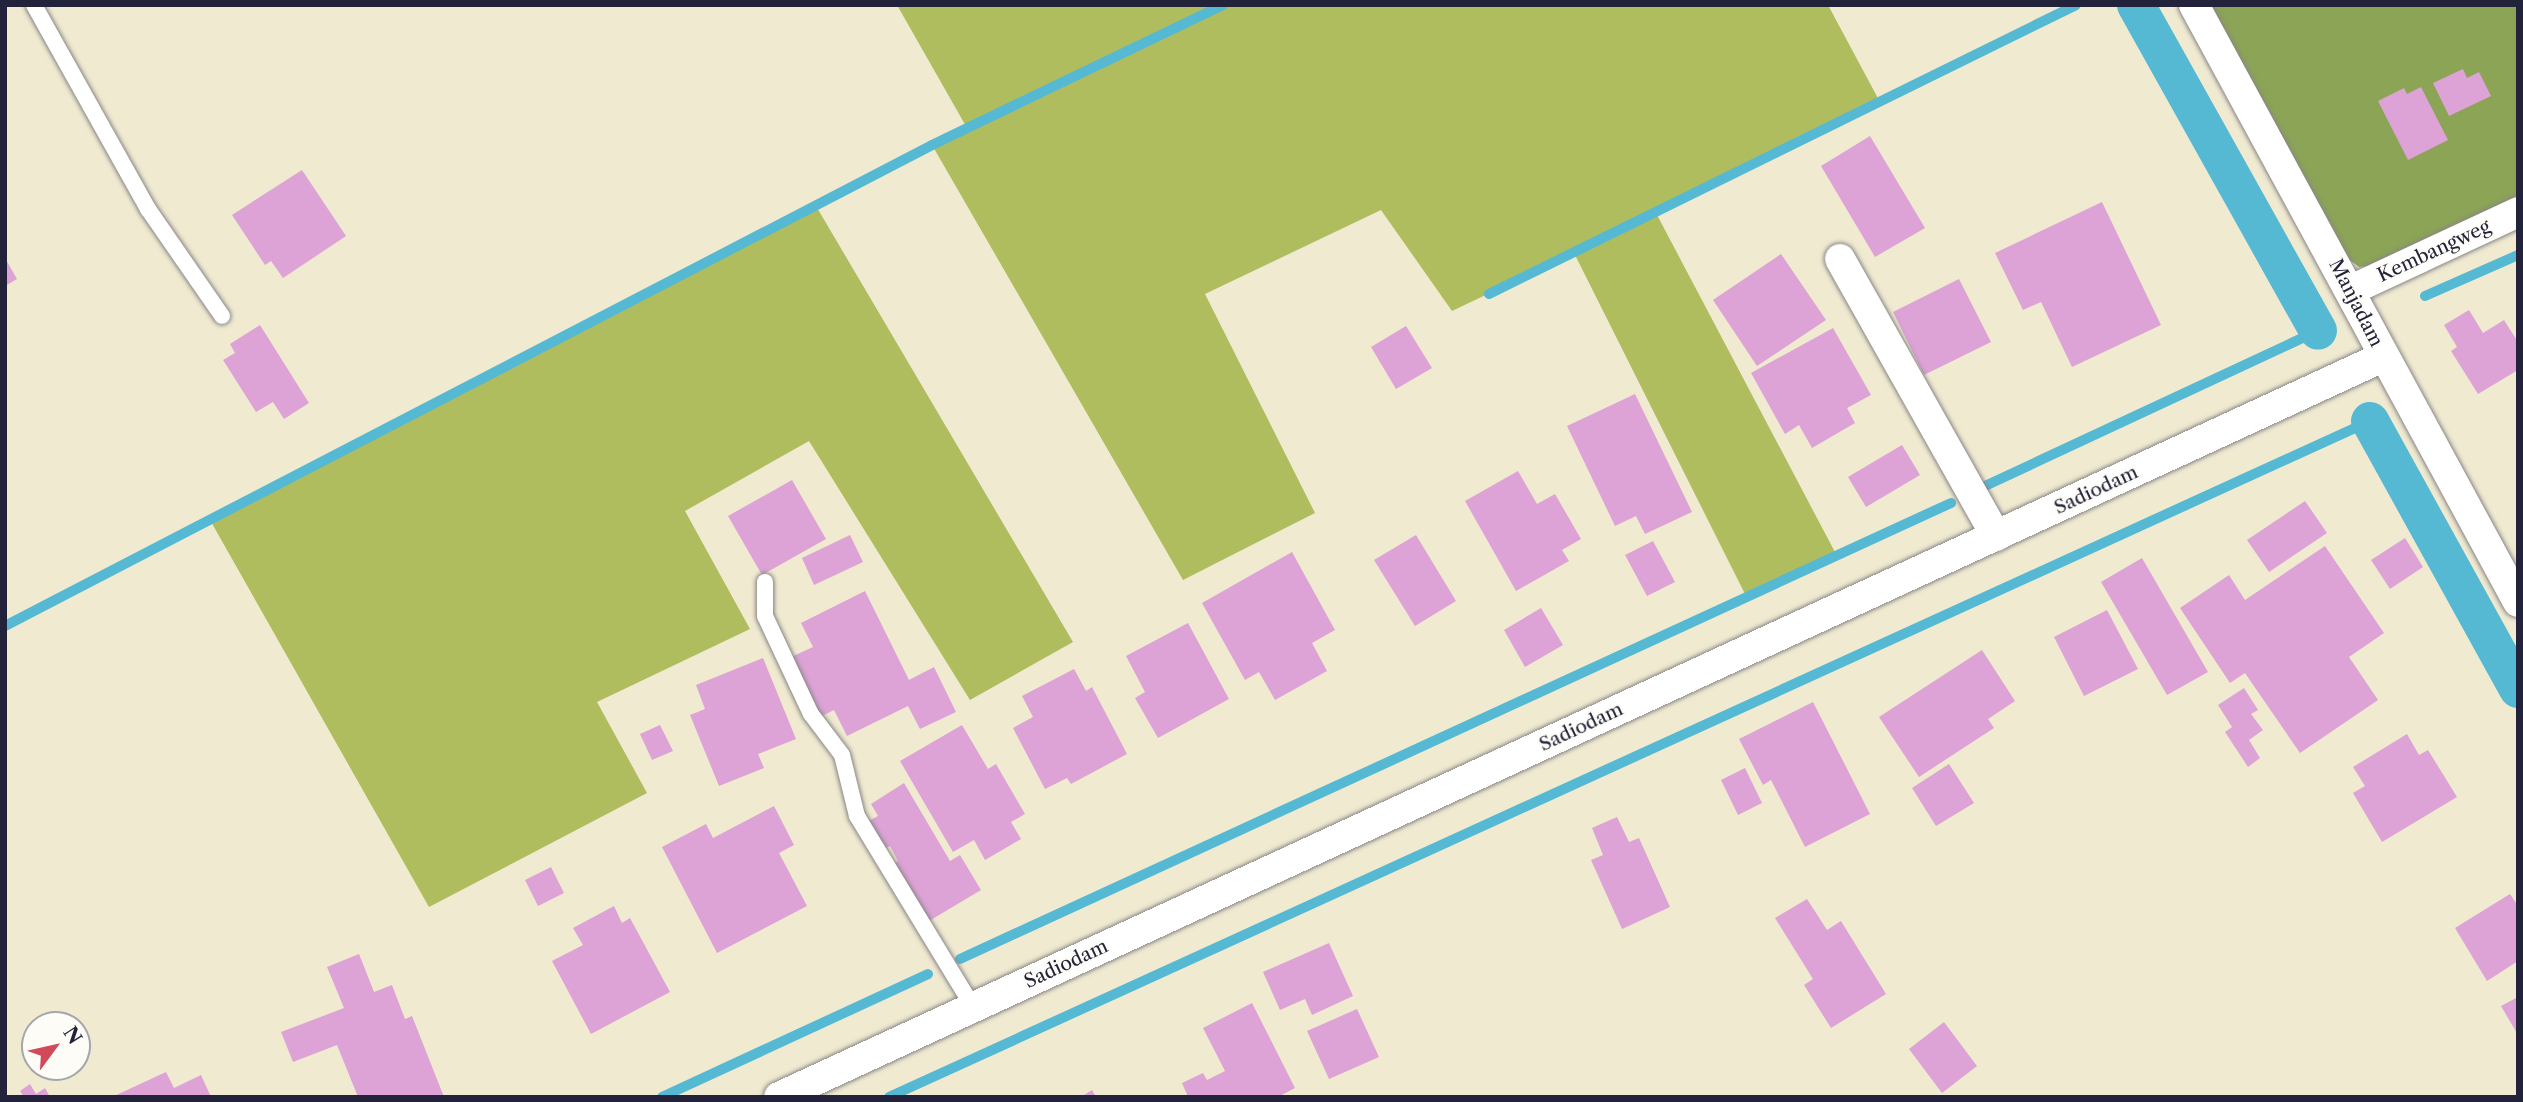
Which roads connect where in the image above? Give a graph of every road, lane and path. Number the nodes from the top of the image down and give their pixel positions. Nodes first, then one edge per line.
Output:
1 (34, 5) edge
2 (2194, 5) edge
3 (2518, 212) edge
4 (1840, 259) dead end
5 (2351, 290) junction
6 (222, 316) dead end
7 (2383, 357) junction
8 (1996, 536) junction
9 (765, 582) dead end
10 (2518, 602) edge
11 (973, 1007) junction
12 (779, 1097) edge

1 - 6 lane
2 - 5 street, Manjadam
3 - 5 street, Kembangweg
4 - 8 street
5 - 7 street, Manjadam
7 - 8 street, Sadiodam
7 - 10 street, Manjadam
8 - 11 street, Sadiodam
9 - 11 lane
11 - 12 street, Sadiodam

